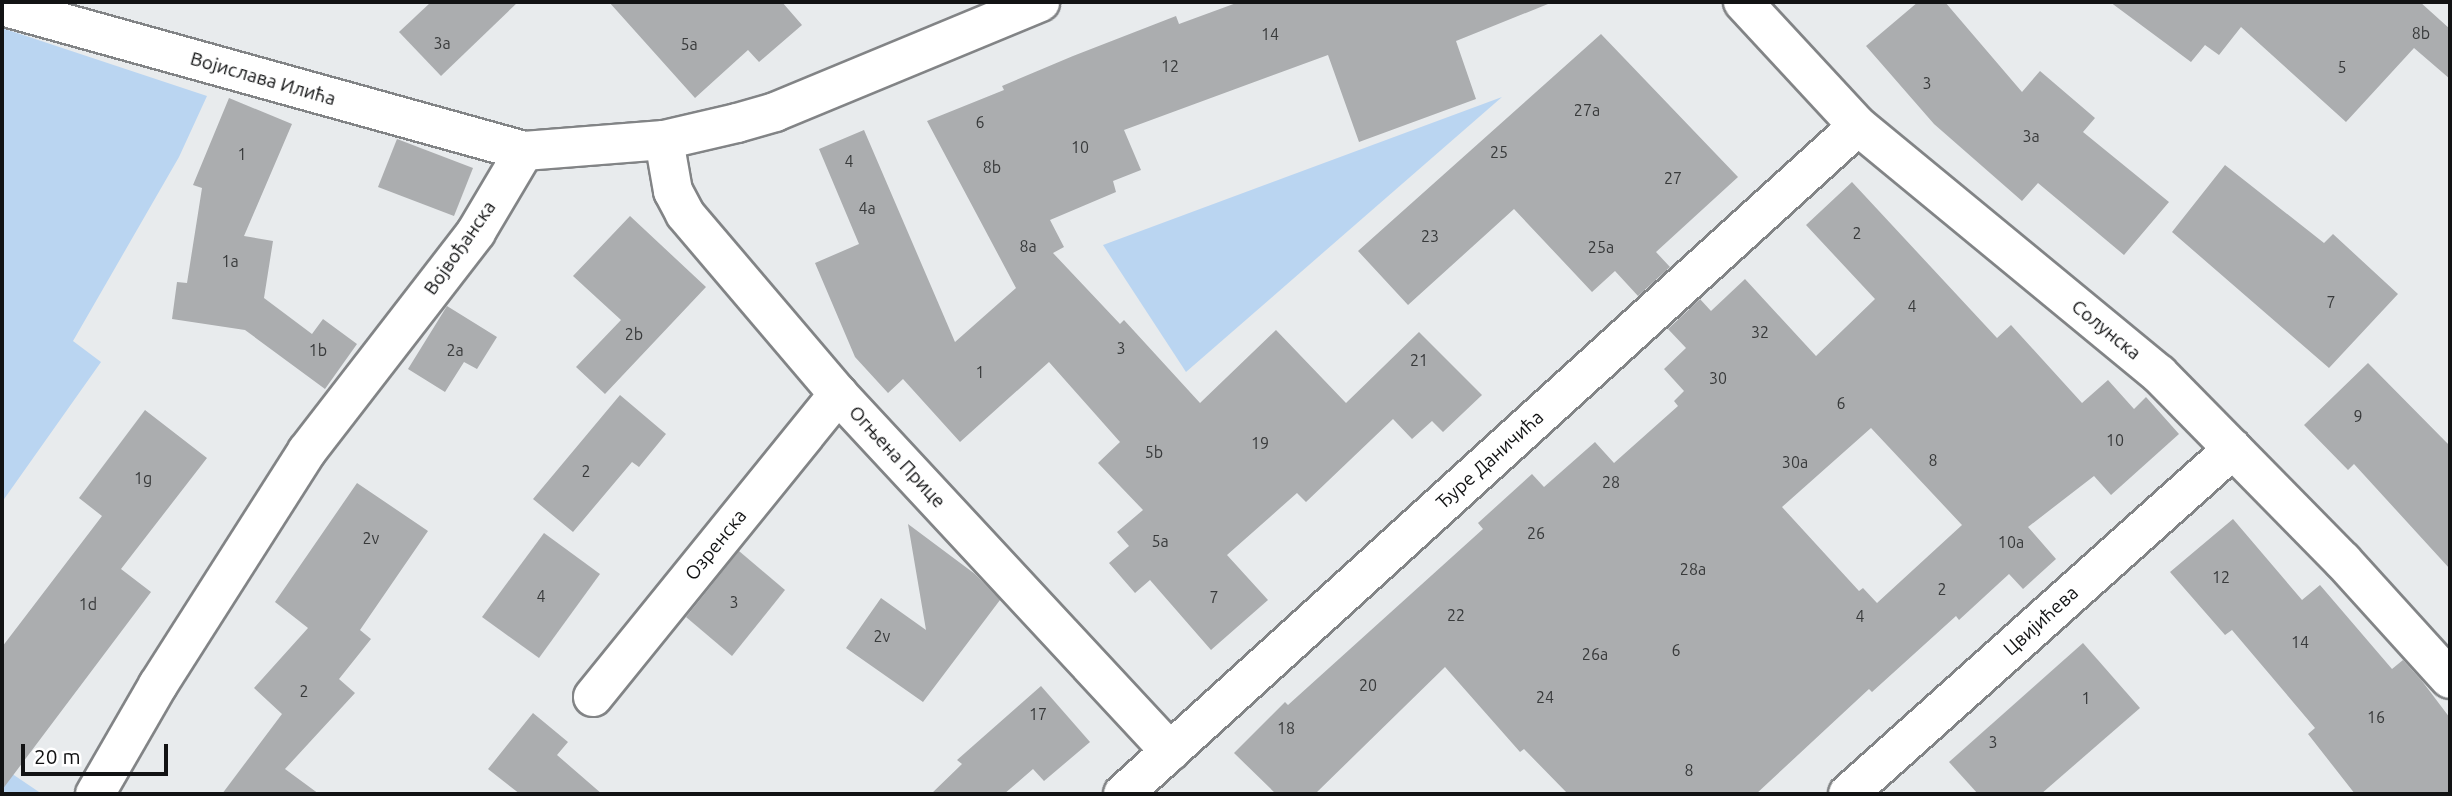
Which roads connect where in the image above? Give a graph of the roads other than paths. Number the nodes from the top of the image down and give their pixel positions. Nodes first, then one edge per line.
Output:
1 (1040, 2) edge
2 (1743, 2) edge
3 (2, 6) edge
4 (1858, 126) junction
5 (664, 140) junction
6 (524, 151) junction
7 (838, 394) junction
8 (2234, 449) junction
9 (2450, 679) edge
10 (593, 697) dead end
11 (1170, 751) junction
12 (94, 794) edge
13 (1125, 794) edge
14 (1848, 794) edge

1 - 5 street
2 - 4 street, Солунска
3 - 6 street, Војислава Илића
4 - 8 street, Солунска
4 - 11 street, Ђуре Даничића
5 - 6 street
5 - 7 street, Огњена Прице
6 - 12 street, Војвођанска
7 - 10 street, Озренска
7 - 11 street, Огњена Прице
8 - 9 street, Солунска
8 - 14 street, Цвијићева
11 - 13 street, Ђуре Даничића

